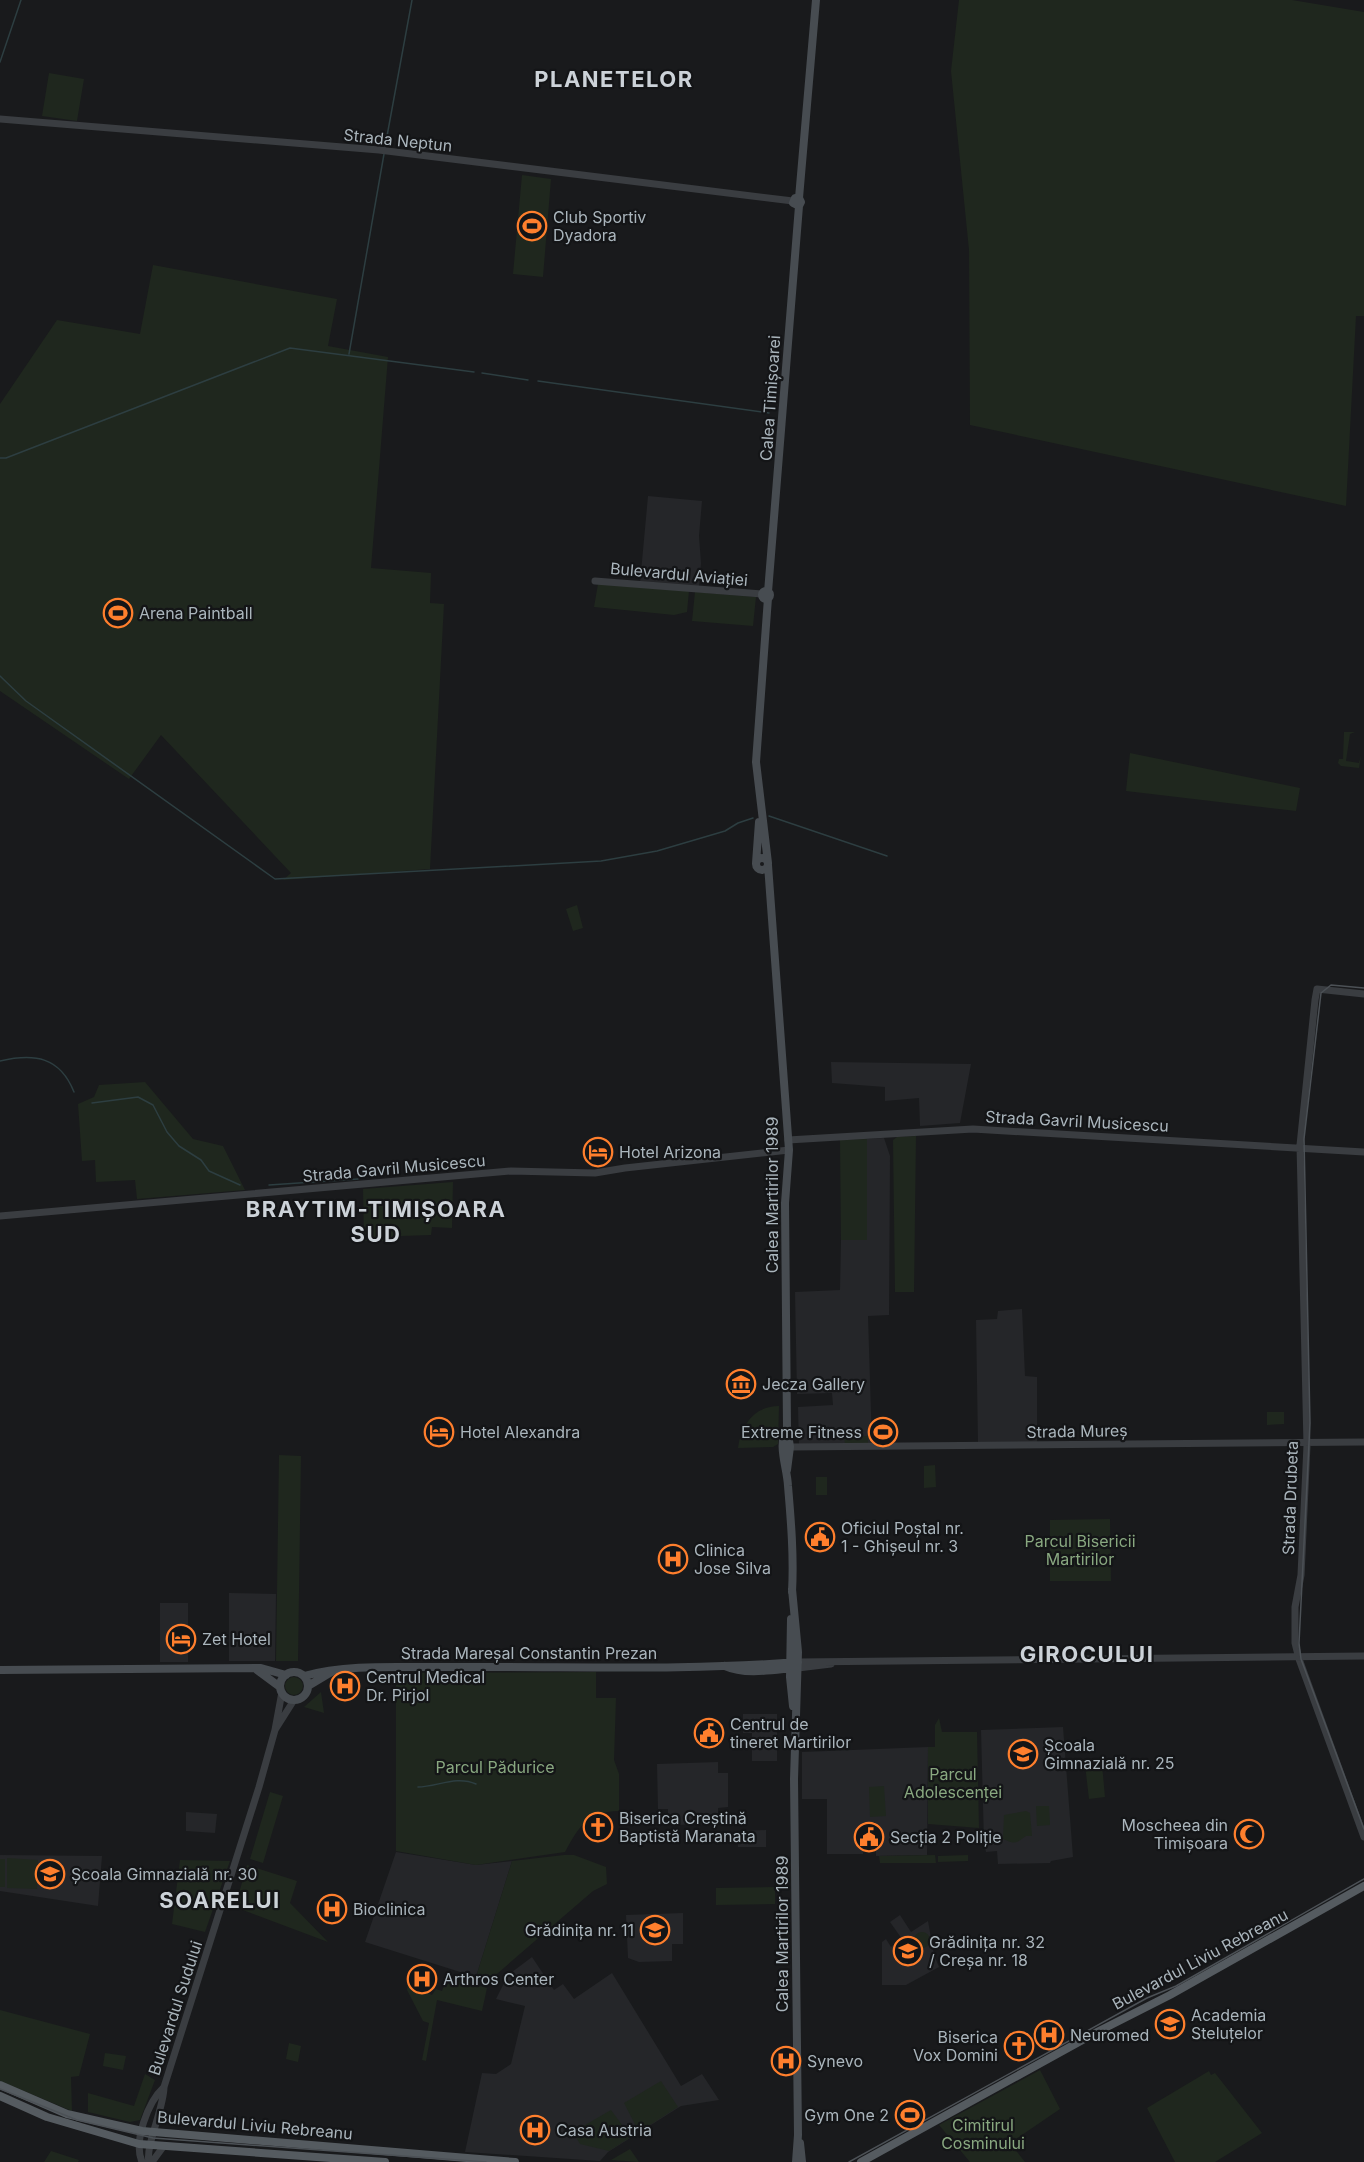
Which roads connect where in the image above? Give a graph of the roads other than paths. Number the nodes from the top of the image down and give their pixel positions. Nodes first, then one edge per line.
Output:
1 (813, 0) edge
2 (0, 119) edge
3 (796, 202) junction
4 (594, 581) dead end
5 (765, 595) junction
6 (759, 809) junction
7 (768, 864) junction
8 (757, 866) junction
9 (770, 892) junction
10 (1364, 994) edge
11 (788, 1140) junction
12 (1300, 1148) junction
13 (789, 1150) junction
14 (1364, 1152) edge
15 (0, 1216) edge
16 (787, 1427) junction
17 (1306, 1442) junction
18 (1364, 1442) edge
19 (790, 1447) junction
20 (787, 1470) junction
21 (1364, 1656) edge
22 (1299, 1659) junction
23 (794, 1665) junction
24 (0, 1670) edge
25 (257, 1670) junction
26 (333, 1671) junction
27 (286, 1675) junction
28 (304, 1676) junction
29 (308, 1686) junction
30 (281, 1690) junction
31 (294, 1700) junction
32 (275, 1730) junction
33 (1364, 1837) edge
34 (1364, 1886) edge
35 (0, 2085) edge
36 (164, 2087) junction
37 (0, 2096) edge
38 (142, 2131) junction
39 (155, 2132) junction
40 (798, 2135) junction
41 (139, 2144) junction
42 (151, 2145) junction
43 (163, 2147) junction
44 (142, 2162) edge
45 (151, 2162) edge
46 (385, 2162) edge
47 (515, 2162) edge
48 (796, 2162) edge
49 (802, 2162) edge
50 (861, 2162) edge

1 - 3 main road, Calea Timișoarei
2 - 3 street, Strada Neptun
3 - 5 main road, Calea Timișoarei
4 - 5 street, Bulevardul Aviației
5 - 6 main road, Calea Timișoarei
6 - 7 main road, Calea Martirilor 1989
6 - 8 main road, Calea Martirilor 1989
7 - 8 main road
7 - 9 main road, Calea Martirilor 1989
8 - 9 main road, Calea Martirilor 1989
9 - 11 main road, Calea Martirilor 1989
10 - 12 street, Strada Drubeta
11 - 12 street, Strada Gavril Musicescu
11 - 13 main road, Calea Martirilor 1989
12 - 14 street, Strada Gavril Musicescu
12 - 17 street, Strada Drubeta
13 - 15 street, Strada Gavril Musicescu
13 - 16 main road, Calea Martirilor 1989
16 - 19 main road, Calea Martirilor 1989
16 - 20 main road, Calea Martirilor 1989
17 - 18 street, Strada Mureș
17 - 19 street, Strada Mureș
17 - 22 street, Strada Drubeta
19 - 20 main road, Calea Martirilor 1989
20 - 23 main road, Calea Martirilor 1989
21 - 22 street
22 - 23 street
22 - 33 street, Strada Drubeta
23 - 26 main road, Strada Mareșal Constantin Prezan
23 - 40 main road, Calea Martirilor 1989
24 - 25 main road
25 - 27 main road
25 - 30 main road
26 - 28 main road, Strada Mareșal Constantin Prezan
26 - 29 main road, Strada Mareșal Constantin Prezan
27 - 28 main road
27 - 30 main road
28 - 29 main road
29 - 31 main road
30 - 31 main road
30 - 32 street, Bulevardul Sudului
31 - 32 street, Bulevardul Sudului
32 - 36 street, Bulevardul Sudului
34 - 50 main road, Bulevardul Liviu Rebreanu
35 - 38 main road, Bulevardul Liviu Rebreanu
36 - 38 street, Bulevardul Sudului
36 - 39 street, Bulevardul Sudului
37 - 41 main road, Bulevardul Liviu Rebreanu
38 - 39 main road, Bulevardul Liviu Rebreanu
38 - 41 street, Bulevardul Sudului
39 - 42 street, Bulevardul Sudului
39 - 47 main road, Bulevardul Liviu Rebreanu
40 - 48 main road, Calea Martirilor 1989
40 - 49 main road, Calea Martirilor 1989
41 - 42 main road, Bulevardul Liviu Rebreanu
41 - 44 street
42 - 43 main road, Bulevardul Liviu Rebreanu
42 - 45 street, Bulevardul Sudului
43 - 45 street
43 - 46 main road, Bulevardul Liviu Rebreanu

